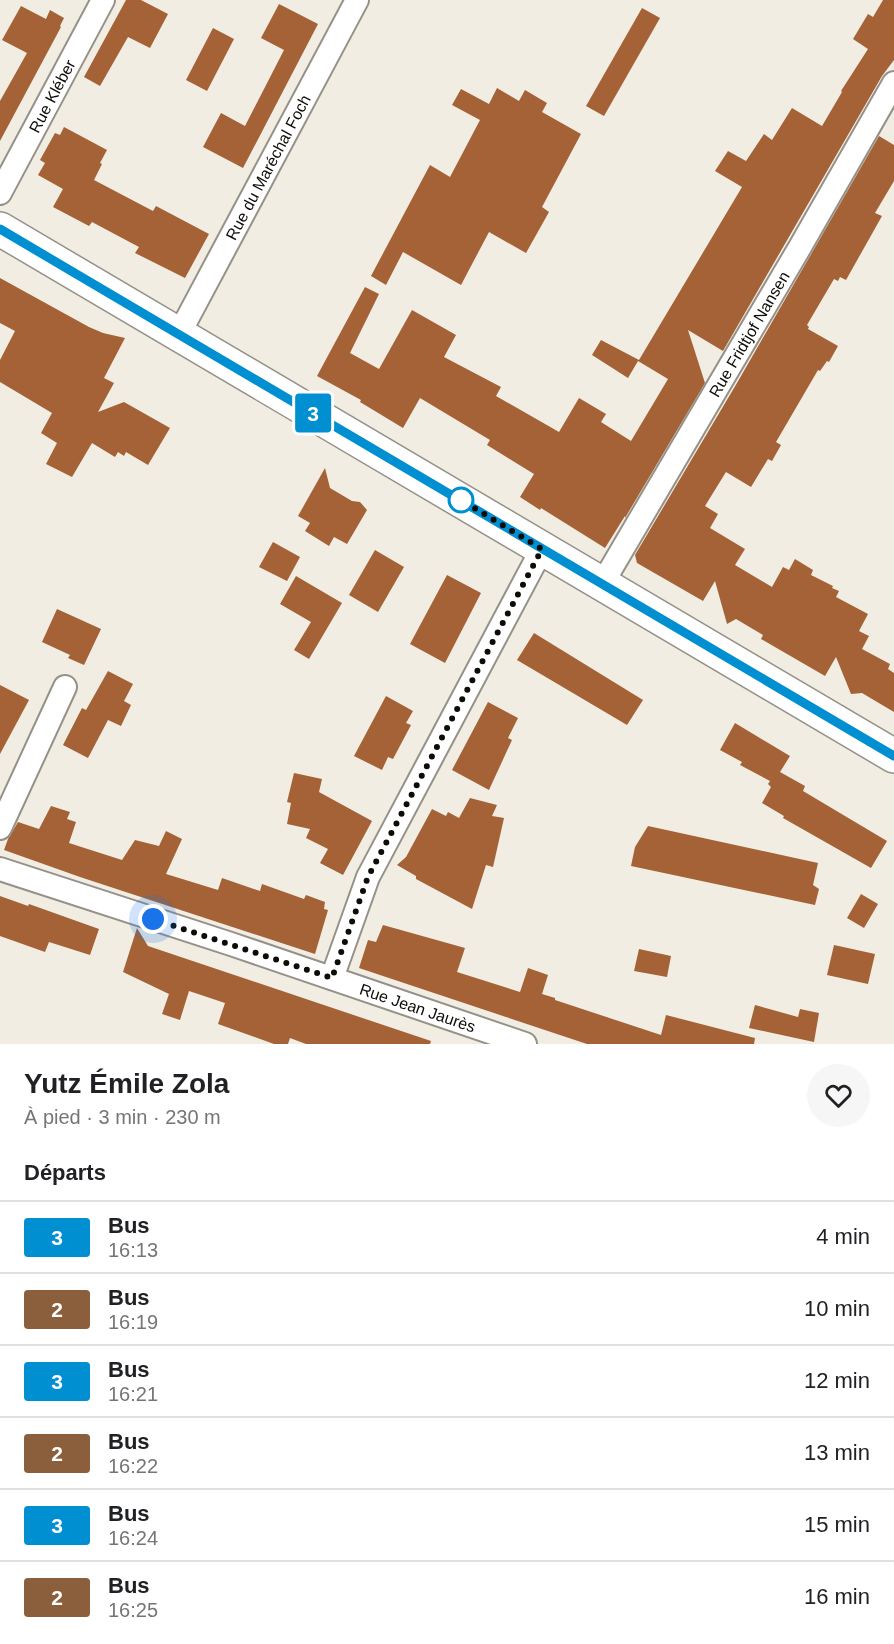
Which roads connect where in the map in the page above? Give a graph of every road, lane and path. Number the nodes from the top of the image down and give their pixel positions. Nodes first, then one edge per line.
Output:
1 (103, 0) edge
2 (357, 0) edge
3 (891, 96) edge
4 (0, 193) edge
5 (0, 229) edge
6 (179, 334) junction
7 (542, 549) junction
8 (602, 584) junction
9 (65, 687) dead end
10 (894, 756) edge
11 (0, 828) edge
12 (0, 869) edge
13 (332, 978) junction
14 (525, 1044) edge

1 - 4 street, Rue Kléber
2 - 6 street, Rue du Maréchal Foch
3 - 8 street, Rue Fridtjof Nansen
5 - 6 main road
6 - 7 main road
7 - 8 main road
7 - 13 street
8 - 10 main road
9 - 11 street
12 - 13 street, Rue Jean Jaurès
13 - 14 street, Rue Jean Jaurès

